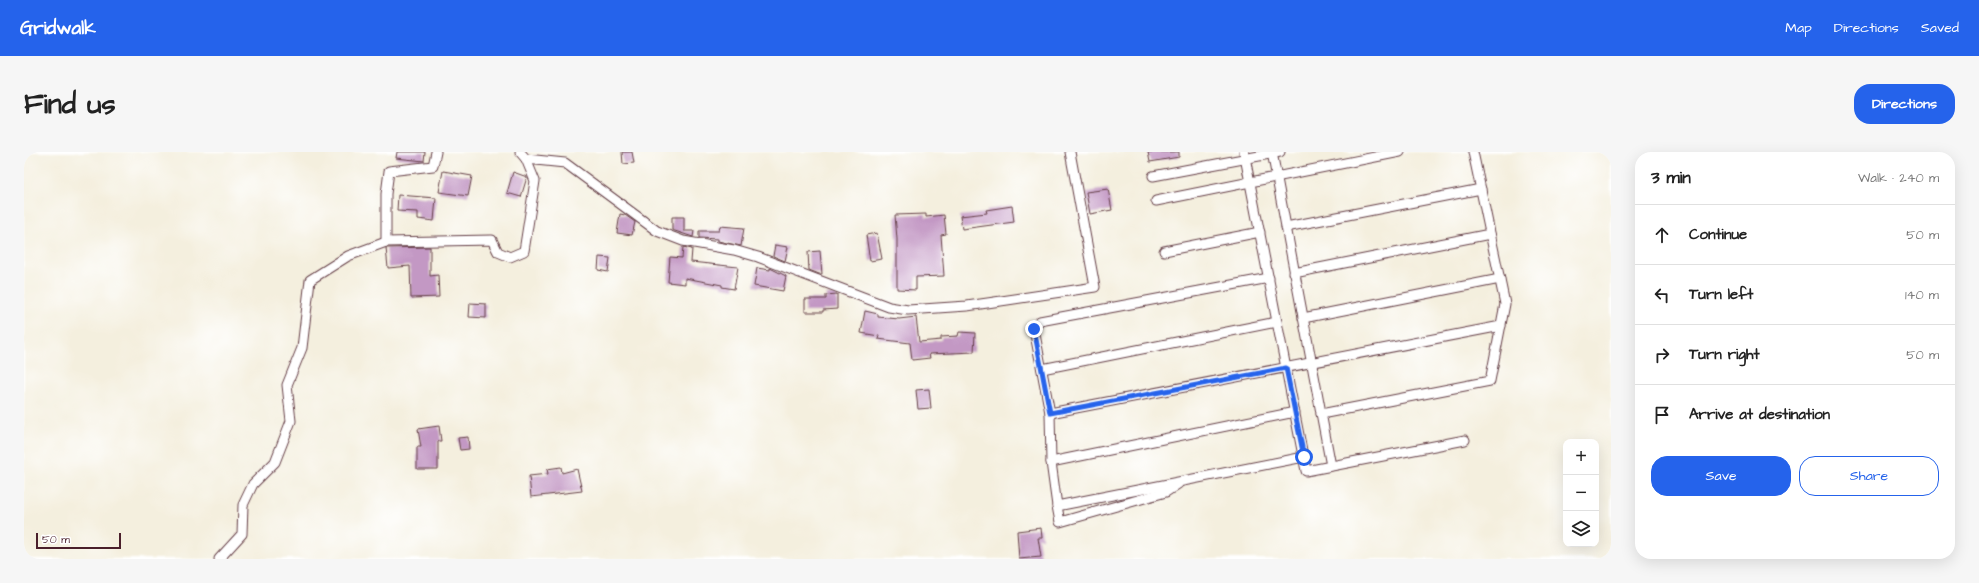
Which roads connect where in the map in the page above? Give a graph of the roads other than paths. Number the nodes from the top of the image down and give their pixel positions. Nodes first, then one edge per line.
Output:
1 (436, 152) edge
2 (520, 152) edge
3 (1070, 152) edge
4 (1400, 152) edge
5 (1473, 152) edge
6 (1275, 153) edge
7 (1245, 155) edge
8 (526, 159) junction
9 (1153, 176) dead end
10 (1276, 177) junction
11 (1250, 182) junction
12 (1481, 189) junction
13 (1156, 201) dead end
14 (1286, 226) junction
15 (1260, 232) junction
16 (1490, 234) junction
17 (386, 242) junction
18 (1164, 251) dead end
19 (1294, 273) junction
20 (1269, 278) junction
21 (1500, 279) junction
22 (1303, 318) junction
23 (1277, 322) junction
24 (1501, 326) junction
25 (1311, 362) junction
26 (1286, 368) junction
27 (1042, 369) junction
28 (1295, 412) junction
29 (1050, 413) junction
30 (1321, 414) junction
31 (1465, 440) dead end
32 (1304, 457) junction
33 (1051, 462) junction
34 (1331, 466) junction
35 (1182, 481) junction
36 (1057, 506) junction
37 (219, 559) edge

1 - 17 street
2 - 8 street
3 - 8 street
4 - 10 street
5 - 12 street
6 - 7 street
6 - 10 street
7 - 9 street
7 - 11 street
8 - 17 street
10 - 11 street
10 - 14 street
11 - 13 street
11 - 15 street
12 - 14 street
12 - 16 street
14 - 19 street
15 - 18 street
15 - 20 street
16 - 19 street
16 - 21 street
17 - 37 street
19 - 22 street
20 - 23 street
20 - 27 street
21 - 22 street
21 - 24 street
22 - 25 street
23 - 26 street
23 - 27 street
24 - 25 street
24 - 30 street
25 - 26 street
25 - 30 street
26 - 28 street
26 - 29 street
27 - 29 street
28 - 32 street
28 - 33 street
29 - 33 street
30 - 34 street
31 - 34 street
32 - 34 street
32 - 35 street
33 - 36 street
35 - 36 street
35 - 36 street

